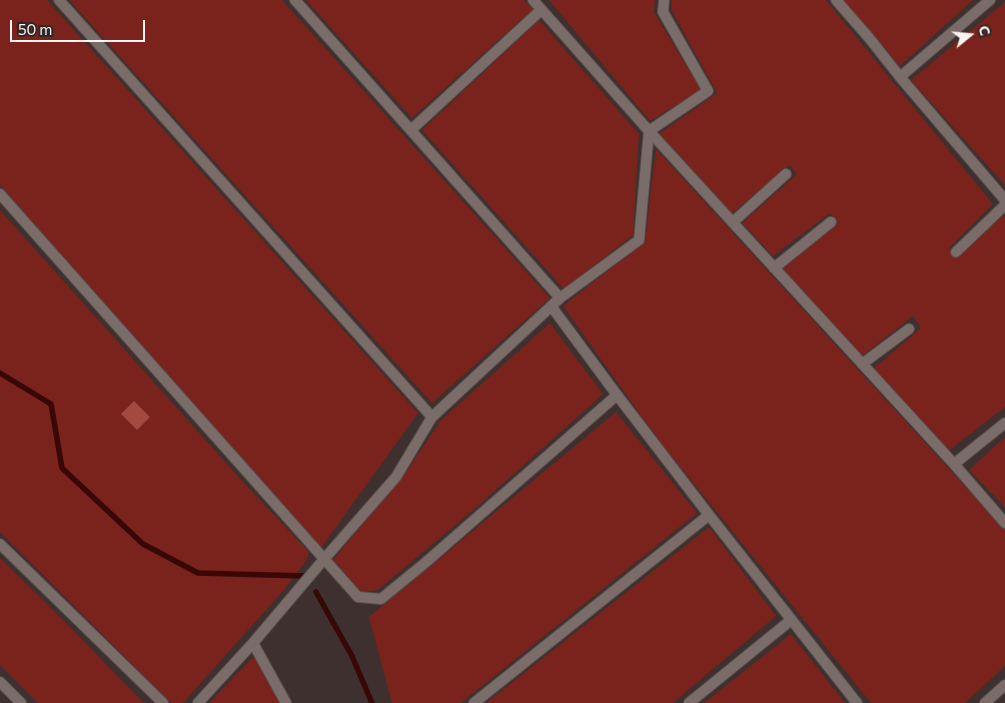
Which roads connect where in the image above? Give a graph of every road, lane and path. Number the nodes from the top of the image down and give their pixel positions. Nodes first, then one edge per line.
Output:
1 (59, 0) edge
2 (295, 0) edge
3 (533, 0) edge
4 (664, 0) edge
5 (836, 0) edge
6 (990, 0) edge
7 (541, 10) junction
8 (900, 77) junction
9 (410, 130) junction
10 (649, 131) junction
11 (786, 174) dead end
12 (0, 194) edge
13 (1005, 200) edge
14 (1005, 205) edge
15 (733, 222) junction
16 (831, 222) dead end
17 (956, 252) dead end
18 (774, 268) junction
19 (560, 298) junction
20 (551, 306) junction
21 (909, 329) dead end
22 (862, 364) junction
23 (617, 395) junction
24 (432, 417) junction
25 (1005, 423) edge
26 (954, 464) junction
27 (708, 515) junction
28 (1005, 523) edge
29 (0, 544) edge
30 (325, 558) junction
31 (791, 620) junction
32 (253, 643) junction
33 (0, 682) edge
34 (1005, 685) edge
35 (22, 703) edge
36 (163, 703) edge
37 (198, 703) edge
38 (286, 703) edge
39 (474, 703) edge
40 (689, 703) edge
41 (857, 703) edge
42 (985, 703) edge

1 - 24 lane
2 - 9 lane
3 - 7 lane
4 - 10 lane
5 - 8 lane
6 - 8 lane
7 - 9 lane
7 - 10 lane
8 - 13 lane
9 - 19 lane
10 - 15 lane
10 - 19 lane
11 - 15 lane
12 - 30 lane
14 - 17 lane
15 - 18 lane
16 - 18 lane
18 - 22 lane
19 - 20 lane
20 - 23 lane
20 - 24 lane
21 - 22 lane
22 - 26 lane
23 - 27 lane
23 - 30 lane
24 - 30 lane
25 - 26 lane
26 - 28 lane
27 - 31 lane
27 - 39 lane
29 - 36 lane
30 - 32 lane
31 - 40 lane
31 - 41 lane
32 - 37 lane
32 - 38 lane
33 - 35 lane
34 - 42 lane

